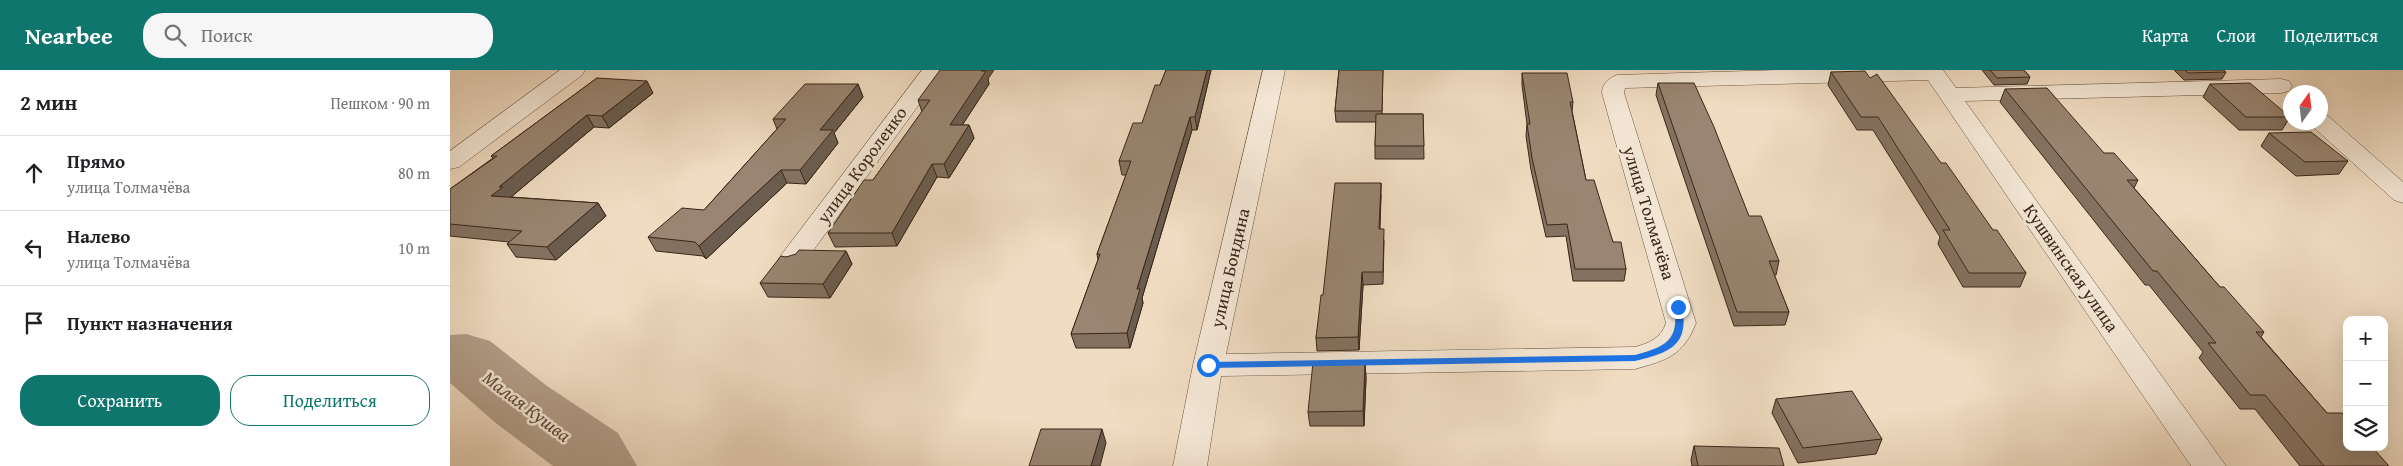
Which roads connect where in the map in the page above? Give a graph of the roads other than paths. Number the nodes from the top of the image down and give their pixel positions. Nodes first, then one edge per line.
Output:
1 (574, 70) edge
2 (932, 70) edge
3 (1274, 70) edge
4 (2260, 70) edge
5 (1933, 71) edge
6 (1622, 75) edge
7 (2283, 88) edge
8 (2283, 90) edge
9 (1951, 95) junction
10 (2328, 128) edge
11 (450, 162) edge
12 (2403, 195) edge
13 (792, 260) edge
14 (1208, 365) junction
15 (1190, 466) edge
16 (2209, 466) edge

1 - 11 street
2 - 13 street, улица Короленко
3 - 14 street, улица Бондина
4 - 7 street
5 - 6 street, улица Толмачёва
5 - 9 street, Кушвинская улица
6 - 14 street, улица Толмачёва
8 - 9 street
9 - 16 street, Кушвинская улица
10 - 12 street
14 - 15 street, улица Бондина

